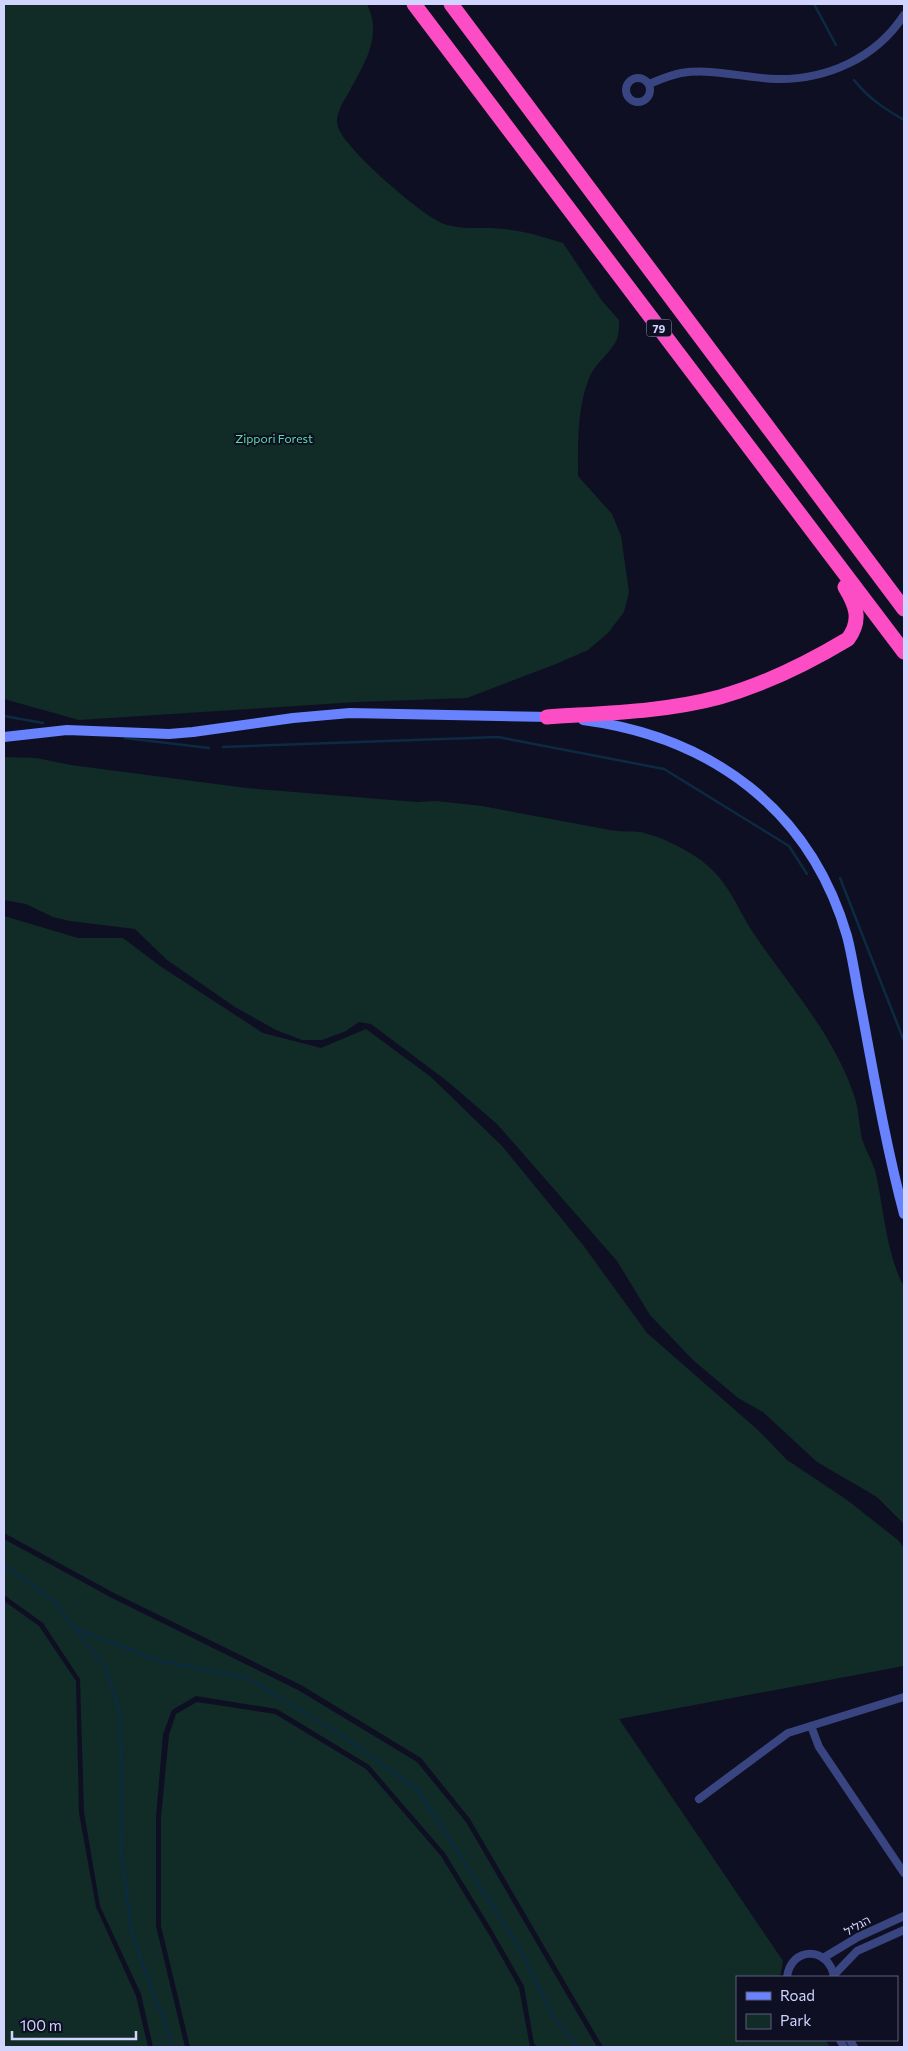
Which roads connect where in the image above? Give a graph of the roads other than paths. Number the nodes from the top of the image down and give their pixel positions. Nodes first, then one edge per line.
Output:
1 (414, 4) edge
2 (451, 4) edge
3 (904, 16) edge
4 (649, 84) dead end
5 (769, 473) junction
6 (904, 610) edge
7 (904, 652) edge
8 (547, 717) junction
9 (4, 737) edge
10 (904, 1214) edge
11 (904, 1699) edge
12 (811, 1726) junction
13 (700, 1799) dead end
14 (904, 1873) edge
15 (904, 1916) edge
16 (904, 1930) edge
17 (823, 1958) junction
18 (787, 1976) edge
19 (834, 1976) edge

1 - 5 highway, 79
2 - 6 highway, 79
3 - 4 street
5 - 7 highway, 79
5 - 8 highway
8 - 9 main road
8 - 10 main road
11 - 12 street
12 - 13 street
12 - 14 street
15 - 17 street, הגליל
16 - 19 street, הגליל
17 - 18 street
17 - 19 street

